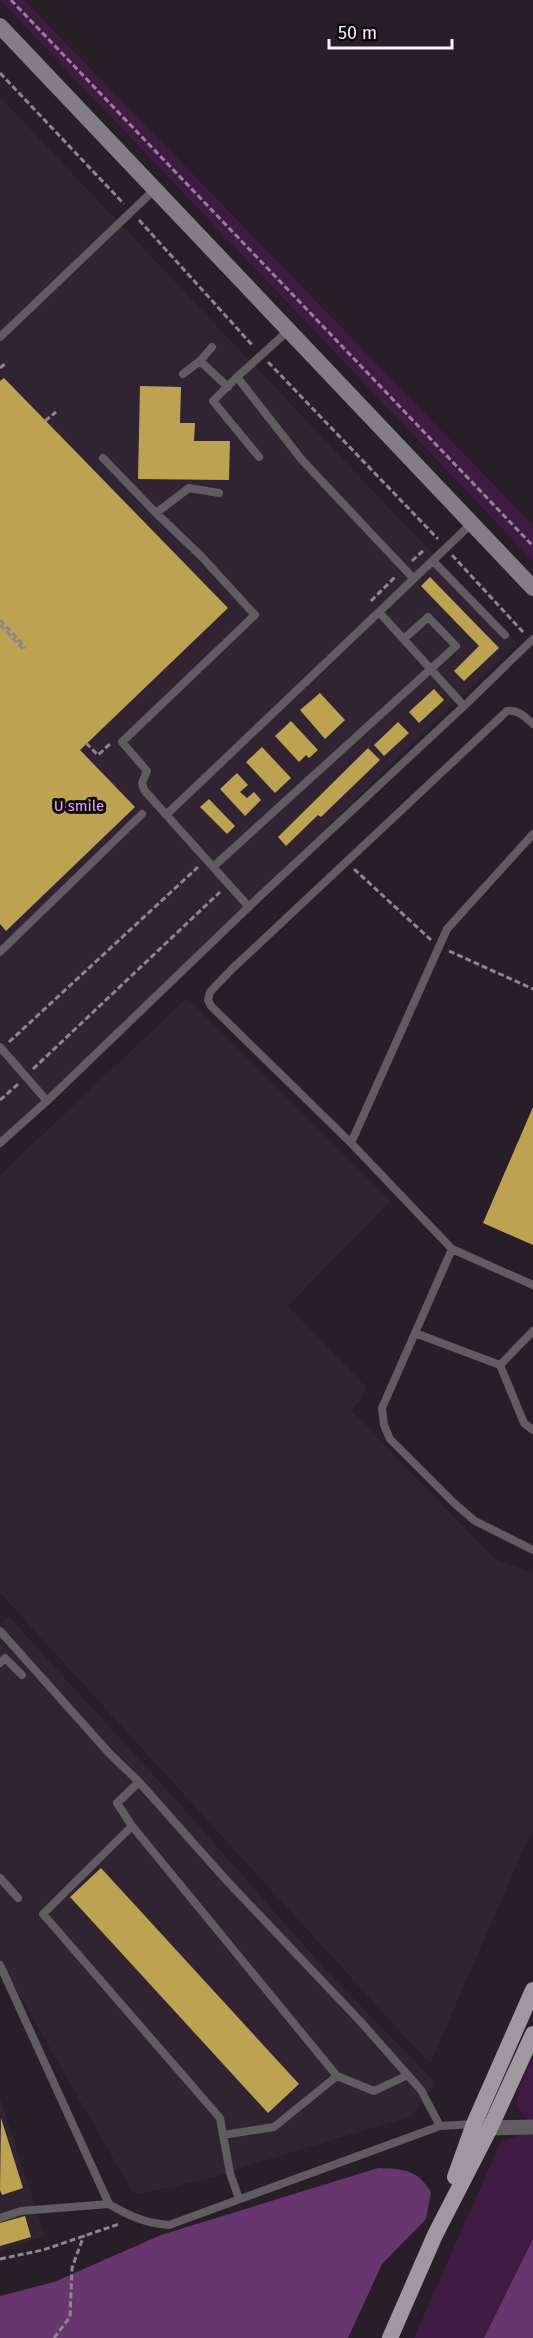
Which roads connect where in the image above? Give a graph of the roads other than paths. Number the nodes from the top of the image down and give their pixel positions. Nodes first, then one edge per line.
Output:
1 (0, 26) edge
2 (155, 189) junction
3 (289, 330) junction
4 (0, 338) edge
5 (212, 347) dead end
6 (200, 361) junction
7 (183, 374) dead end
8 (237, 377) junction
9 (228, 387) junction
10 (259, 457) dead end
11 (103, 458) dead end
12 (219, 493) dead end
13 (156, 513) junction
14 (471, 524) junction
15 (433, 561) junction
16 (413, 578) junction
17 (533, 588) edge
18 (379, 612) junction
19 (505, 635) dead end
20 (404, 639) junction
21 (533, 639) edge
22 (432, 668) junction
23 (464, 706) junction
24 (533, 724) edge
25 (141, 814) dead end
26 (166, 815) junction
27 (533, 834) edge
28 (213, 867) junction
29 (249, 908) junction
30 (0, 952) edge
31 (1, 1048) edge
32 (47, 1101) junction
33 (0, 1143) edge
34 (351, 1143) junction
35 (452, 1249) junction
36 (533, 1285) edge
37 (533, 1331) edge
38 (415, 1333) junction
39 (501, 1365) junction
40 (533, 1430) edge
41 (533, 1550) edge
42 (0, 1631) edge
43 (0, 1663) edge
44 (22, 1676) dead end
45 (139, 1782) junction
46 (132, 1826) junction
47 (0, 1878) edge
48 (18, 1898) dead end
49 (0, 1965) edge
50 (533, 1990) edge
51 (533, 2034) edge
52 (408, 2075) junction
53 (338, 2076) junction
54 (440, 2126) junction
55 (482, 2126) junction
56 (533, 2127) edge
57 (223, 2134) junction
58 (239, 2199) junction
59 (109, 2204) junction
60 (0, 2218) edge
61 (390, 2338) edge

1 - 2 main road
2 - 3 main road
2 - 4 lane
3 - 8 lane
3 - 14 main road
5 - 6 lane
6 - 7 lane
6 - 9 lane
8 - 9 lane
8 - 16 lane
9 - 10 lane
11 - 13 lane
12 - 13 lane
13 - 26 lane
14 - 15 lane
14 - 17 main road
15 - 16 lane
15 - 19 lane
16 - 18 lane
18 - 20 lane
18 - 26 lane
20 - 22 lane
20 - 22 lane
21 - 23 lane
22 - 23 lane
22 - 28 lane
23 - 29 lane
24 - 34 lane
25 - 30 lane
26 - 28 lane
27 - 34 lane
28 - 29 lane
29 - 32 lane
31 - 32 lane
32 - 33 lane
34 - 35 lane
35 - 36 lane
35 - 38 lane
37 - 39 lane
38 - 39 lane
38 - 41 lane
39 - 40 lane
42 - 45 lane
43 - 44 lane
45 - 46 lane
45 - 52 lane
46 - 53 lane
46 - 57 lane
47 - 48 lane
49 - 59 lane
50 - 55 main road
51 - 55 main road
52 - 53 lane
52 - 54 lane
53 - 57 lane
54 - 55 lane
54 - 58 lane
55 - 56 street
55 - 61 main road
57 - 58 lane
58 - 59 lane
59 - 60 lane

